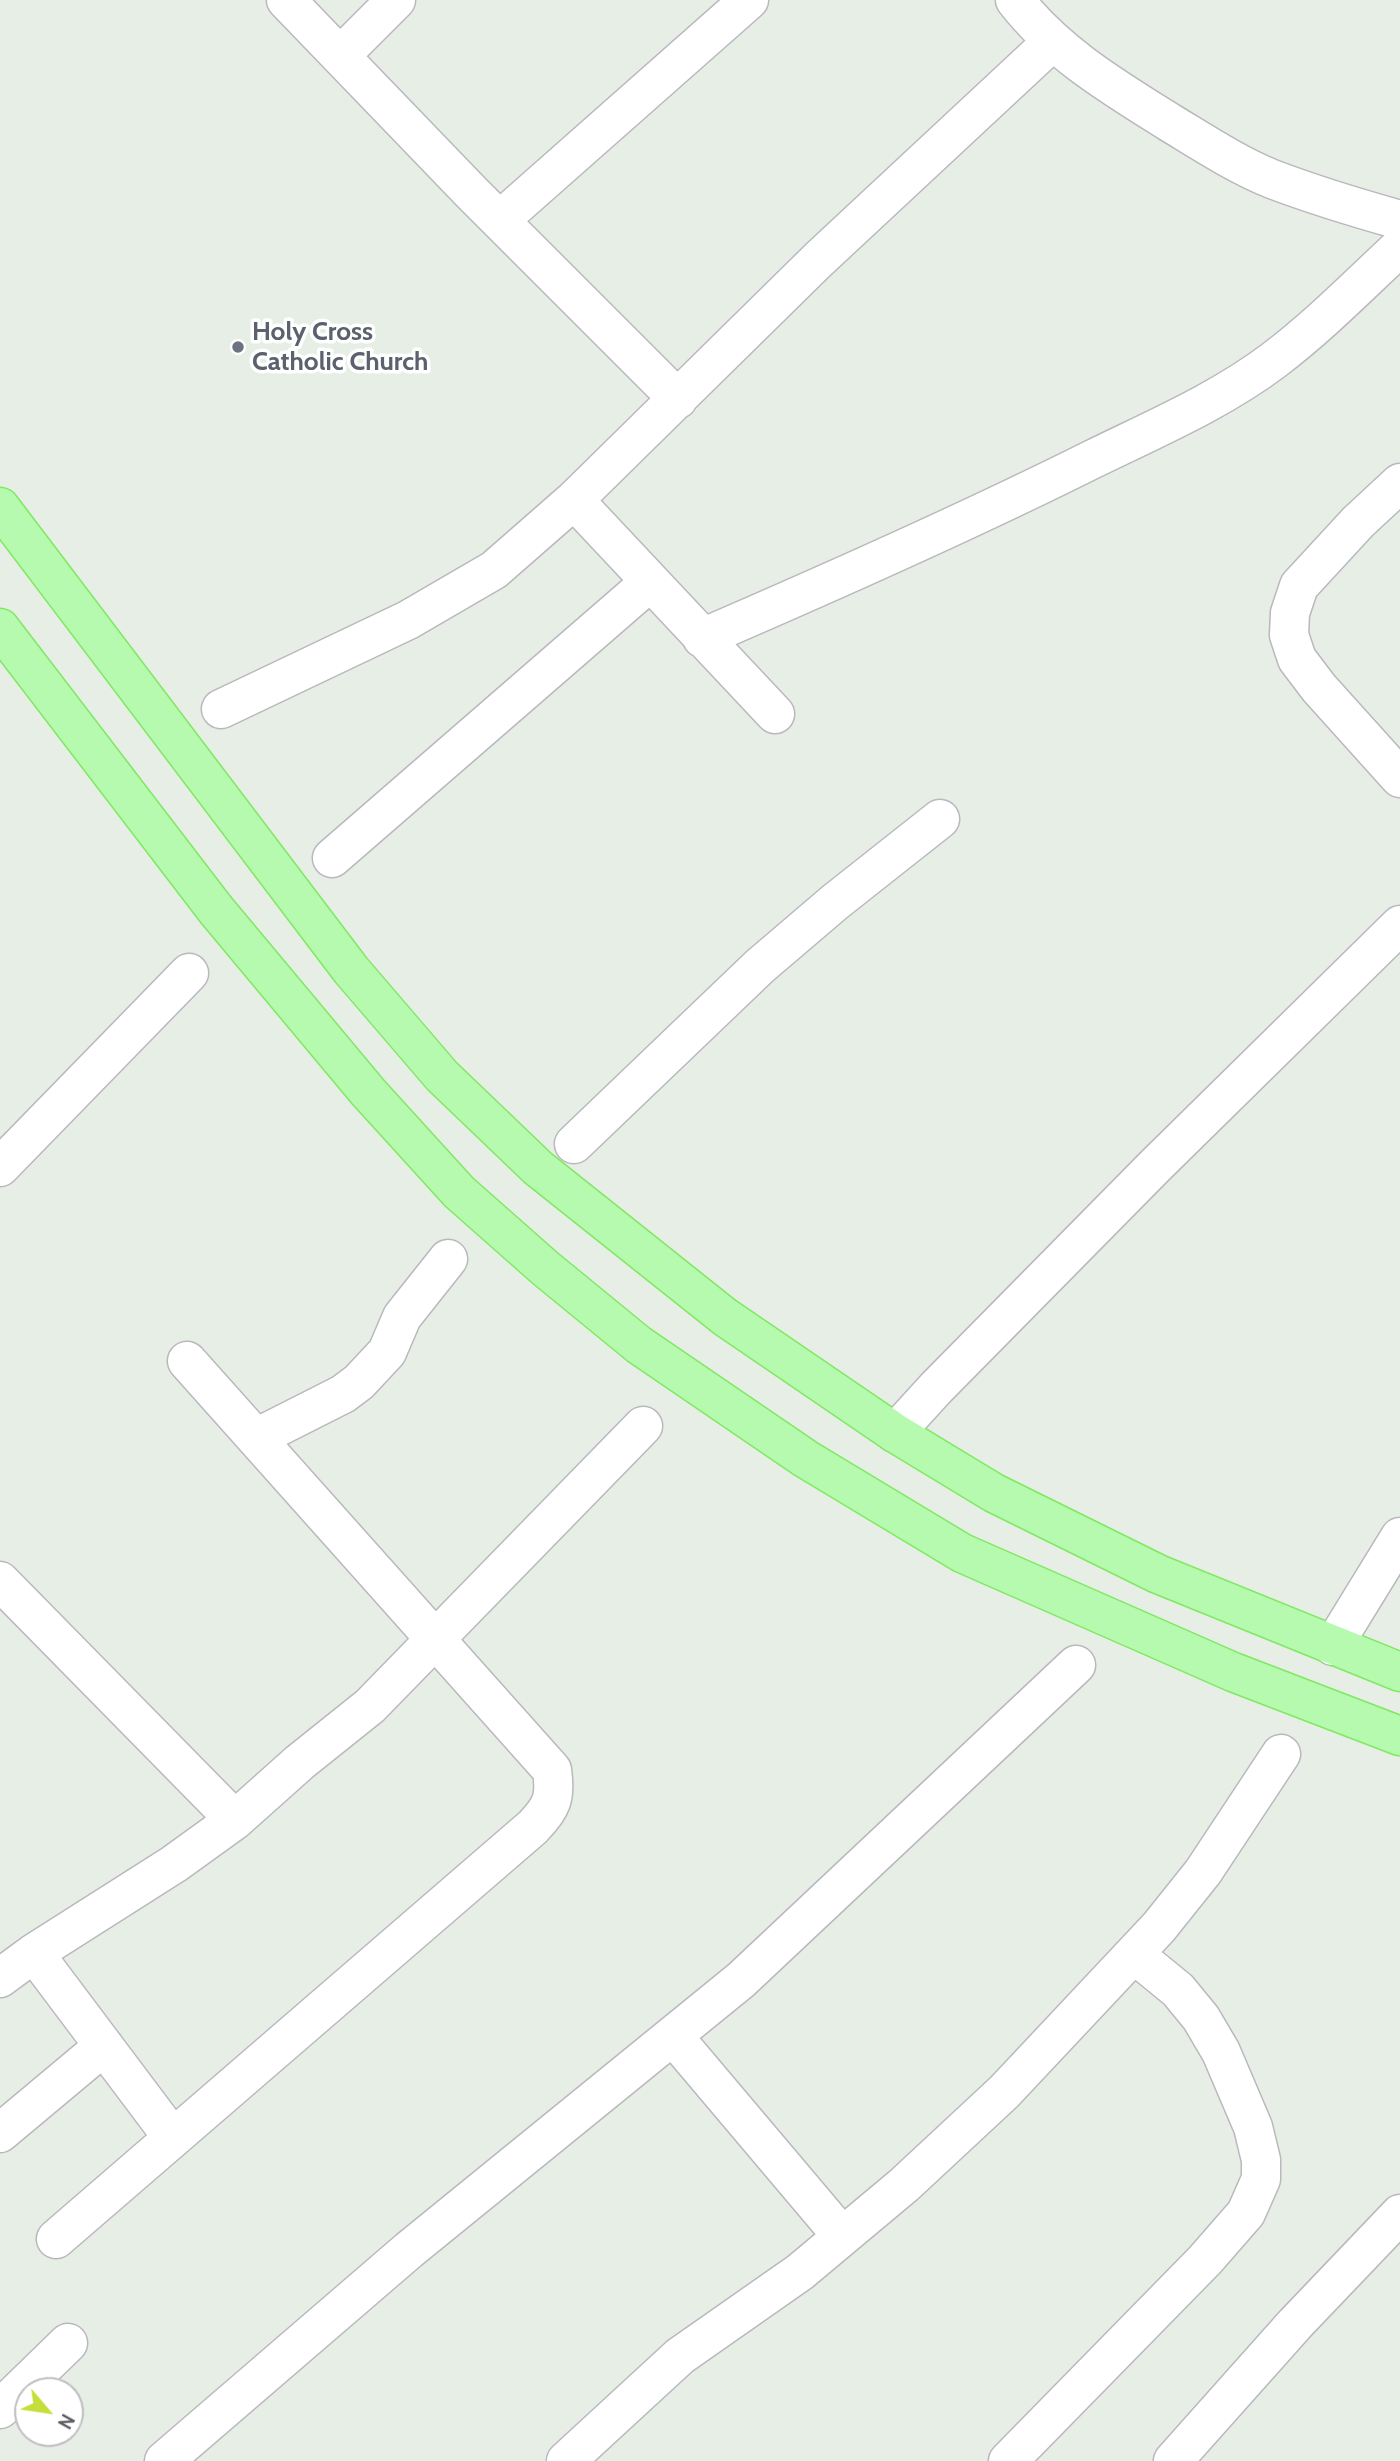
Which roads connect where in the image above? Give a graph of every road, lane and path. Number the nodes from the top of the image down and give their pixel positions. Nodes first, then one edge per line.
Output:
1 (286, 0) edge
2 (396, 0) edge
3 (750, 0) edge
4 (1015, 0) edge
5 (1053, 41) junction
6 (340, 56) junction
7 (500, 220) junction
8 (1400, 220) edge
9 (1400, 247) edge
10 (678, 399) junction
11 (1400, 483) edge
12 (574, 500) junction
13 (0, 507) edge
14 (650, 582) junction
15 (0, 628) edge
16 (702, 638) junction
17 (221, 709) dead end
18 (775, 714) dead end
19 (1400, 778) edge
20 (940, 819) dead end
21 (332, 858) dead end
22 (1400, 925) edge
23 (189, 974) dead end
24 (575, 1144) dead end
25 (0, 1167) edge
26 (448, 1259) dead end
27 (187, 1361) dead end
28 (643, 1426) dead end
29 (895, 1433) junction
30 (256, 1438) junction
31 (1400, 1536) edge
32 (0, 1581) edge
33 (435, 1639) junction
34 (1333, 1646) junction
35 (1076, 1665) dead end
36 (1400, 1672) edge
37 (1400, 1736) edge
38 (1281, 1754) dead end
39 (235, 1819) junction
40 (1134, 1954) junction
41 (10, 1967) edge
42 (673, 2036) junction
43 (104, 2046) junction
44 (0, 2133) edge
45 (173, 2138) junction
46 (1400, 2214) edge
47 (842, 2236) junction
48 (55, 2239) dead end
49 (68, 2343) dead end
50 (0, 2409) edge
51 (174, 2458) edge
52 (566, 2461) edge
53 (1008, 2461) edge
54 (1173, 2461) edge

1 - 6 street
2 - 6 street
3 - 7 street
4 - 5 street
5 - 8 street
5 - 10 street
6 - 7 street
7 - 10 street
9 - 16 street
10 - 12 street
11 - 19 street
12 - 14 street
12 - 17 street
13 - 29 main road
14 - 16 street
14 - 21 street
15 - 37 main road
16 - 18 street
20 - 24 street
22 - 29 street
23 - 25 street
26 - 30 street
27 - 30 street
28 - 33 street
29 - 34 main road
30 - 33 street
31 - 34 street
32 - 39 street
33 - 39 street
33 - 45 street
34 - 36 main road
35 - 42 street
38 - 40 street
39 - 41 street
40 - 47 street
40 - 53 street
41 - 43 street
42 - 47 street
42 - 51 street
43 - 44 street
43 - 45 street
45 - 48 street
46 - 54 street
47 - 52 street
49 - 50 street

